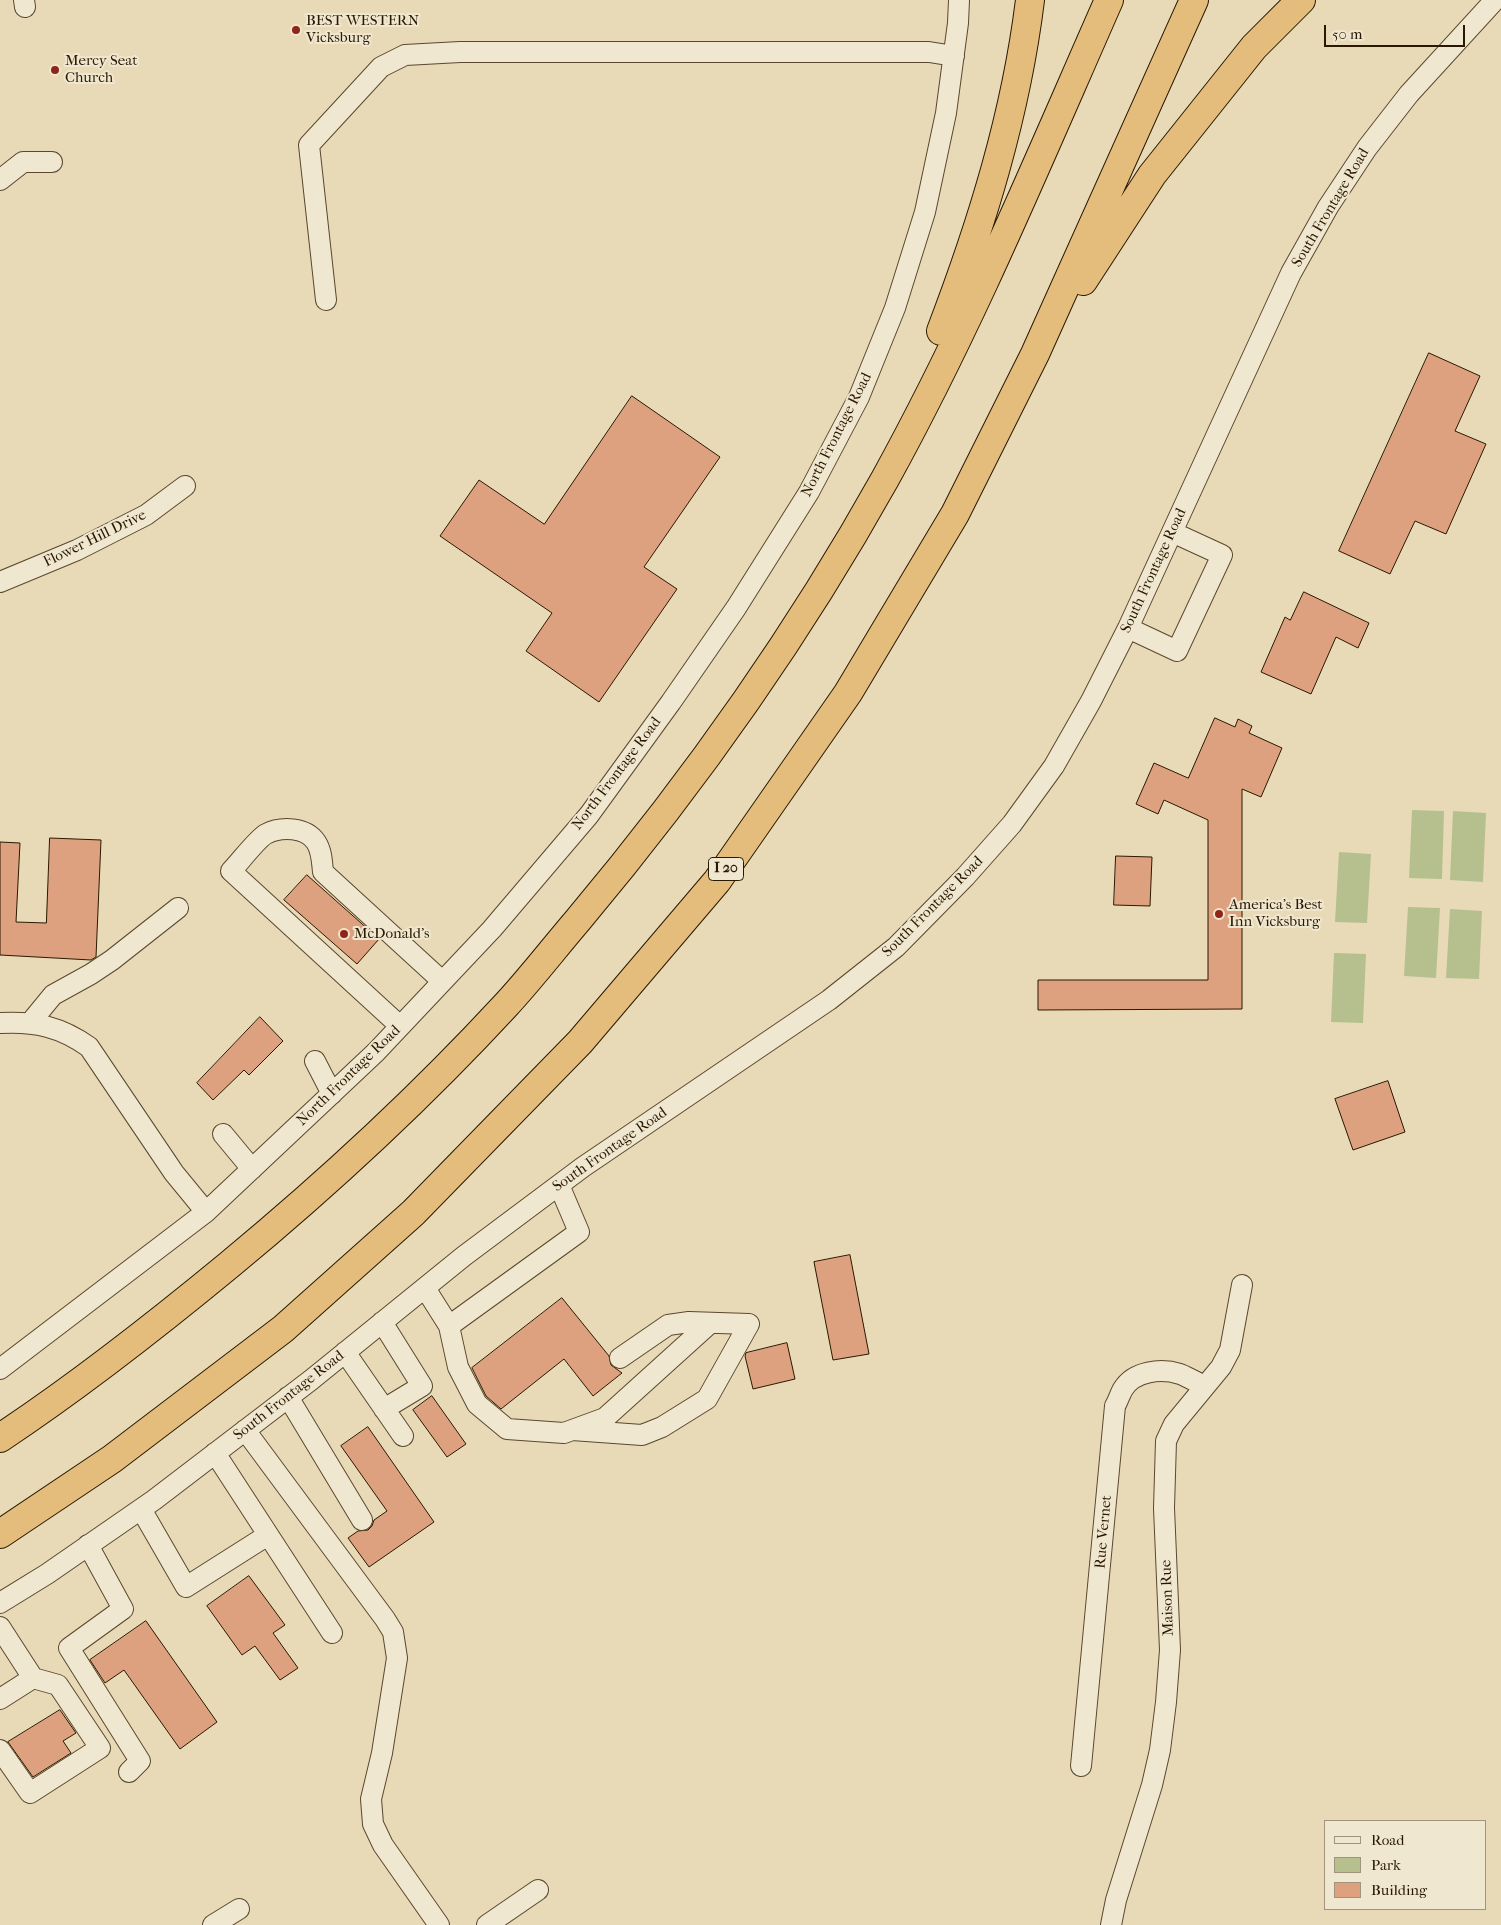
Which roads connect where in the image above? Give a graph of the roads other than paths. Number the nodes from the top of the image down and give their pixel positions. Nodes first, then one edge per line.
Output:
1 (959, 0) edge
2 (1030, 0) edge
3 (1109, 0) edge
4 (1194, 0) edge
5 (1301, 0) edge
6 (1495, 0) edge
7 (954, 56) junction
8 (52, 162) dead end
9 (0, 180) edge
10 (326, 300) dead end
11 (1035, 354) junction
12 (885, 478) junction
13 (185, 486) dead end
14 (1172, 532) junction
15 (0, 582) edge
16 (1128, 628) junction
17 (178, 908) dead end
18 (442, 981) junction
19 (0, 1023) edge
20 (30, 1023) junction
21 (400, 1026) junction
22 (315, 1061) dead end
23 (332, 1094) junction
24 (223, 1134) dead end
25 (252, 1169) junction
26 (558, 1186) junction
27 (206, 1212) junction
28 (1242, 1285) dead end
29 (425, 1288) junction
30 (382, 1322) junction
31 (709, 1324) junction
32 (449, 1326) junction
33 (345, 1352) junction
34 (620, 1358) dead end
35 (0, 1369) edge
36 (1204, 1386) junction
37 (288, 1397) junction
38 (384, 1409) junction
39 (245, 1430) junction
40 (572, 1430) junction
41 (403, 1436) dead end
42 (0, 1438) edge
43 (215, 1453) junction
44 (142, 1509) junction
45 (362, 1520) dead end
46 (0, 1534) edge
47 (268, 1535) junction
48 (88, 1546) junction
49 (0, 1603) edge
50 (0, 1627) edge
51 (332, 1633) dead end
52 (33, 1678) junction
53 (0, 1699) edge
54 (0, 1750) edge
55 (1081, 1766) dead end
56 (129, 1772) dead end
57 (538, 1890) dead end
58 (238, 1909) dead end
59 (432, 1923) edge
60 (213, 1925) edge
61 (487, 1925) edge
62 (1111, 1925) edge

1 - 7 street, North Frontage Road
2 - 12 highway
3 - 12 highway
4 - 11 highway, I 20
5 - 11 highway
6 - 14 street, South Frontage Road
7 - 10 street
7 - 18 street, North Frontage Road
8 - 9 street
11 - 46 highway, I 20
12 - 42 highway
13 - 15 street, Flower Hill Drive
14 - 16 street, South Frontage Road
14 - 16 street
16 - 26 street, South Frontage Road
17 - 20 street
18 - 21 street, North Frontage Road
18 - 21 street
19 - 20 street
20 - 27 street
21 - 23 street, North Frontage Road
22 - 23 street
23 - 25 street, North Frontage Road
24 - 25 street
25 - 27 street, North Frontage Road
26 - 29 street, South Frontage Road
26 - 32 street
27 - 35 street, North Frontage Road
28 - 36 street, Maison Rue
29 - 30 street, South Frontage Road
29 - 32 street
30 - 33 street, South Frontage Road
30 - 38 street
31 - 34 street
31 - 40 street
31 - 40 street
32 - 40 street
33 - 37 street, South Frontage Road
33 - 38 street
36 - 55 street, Rue Vernet
36 - 62 street, Maison Rue
37 - 39 street, South Frontage Road
37 - 45 street
38 - 41 street
39 - 43 street, South Frontage Road
39 - 59 street
43 - 44 street, South Frontage Road
43 - 47 street
44 - 47 street
44 - 48 street, South Frontage Road
47 - 51 street
48 - 49 street, South Frontage Road
48 - 56 street
50 - 52 street
52 - 53 street
52 - 54 street
57 - 61 street
58 - 60 street

